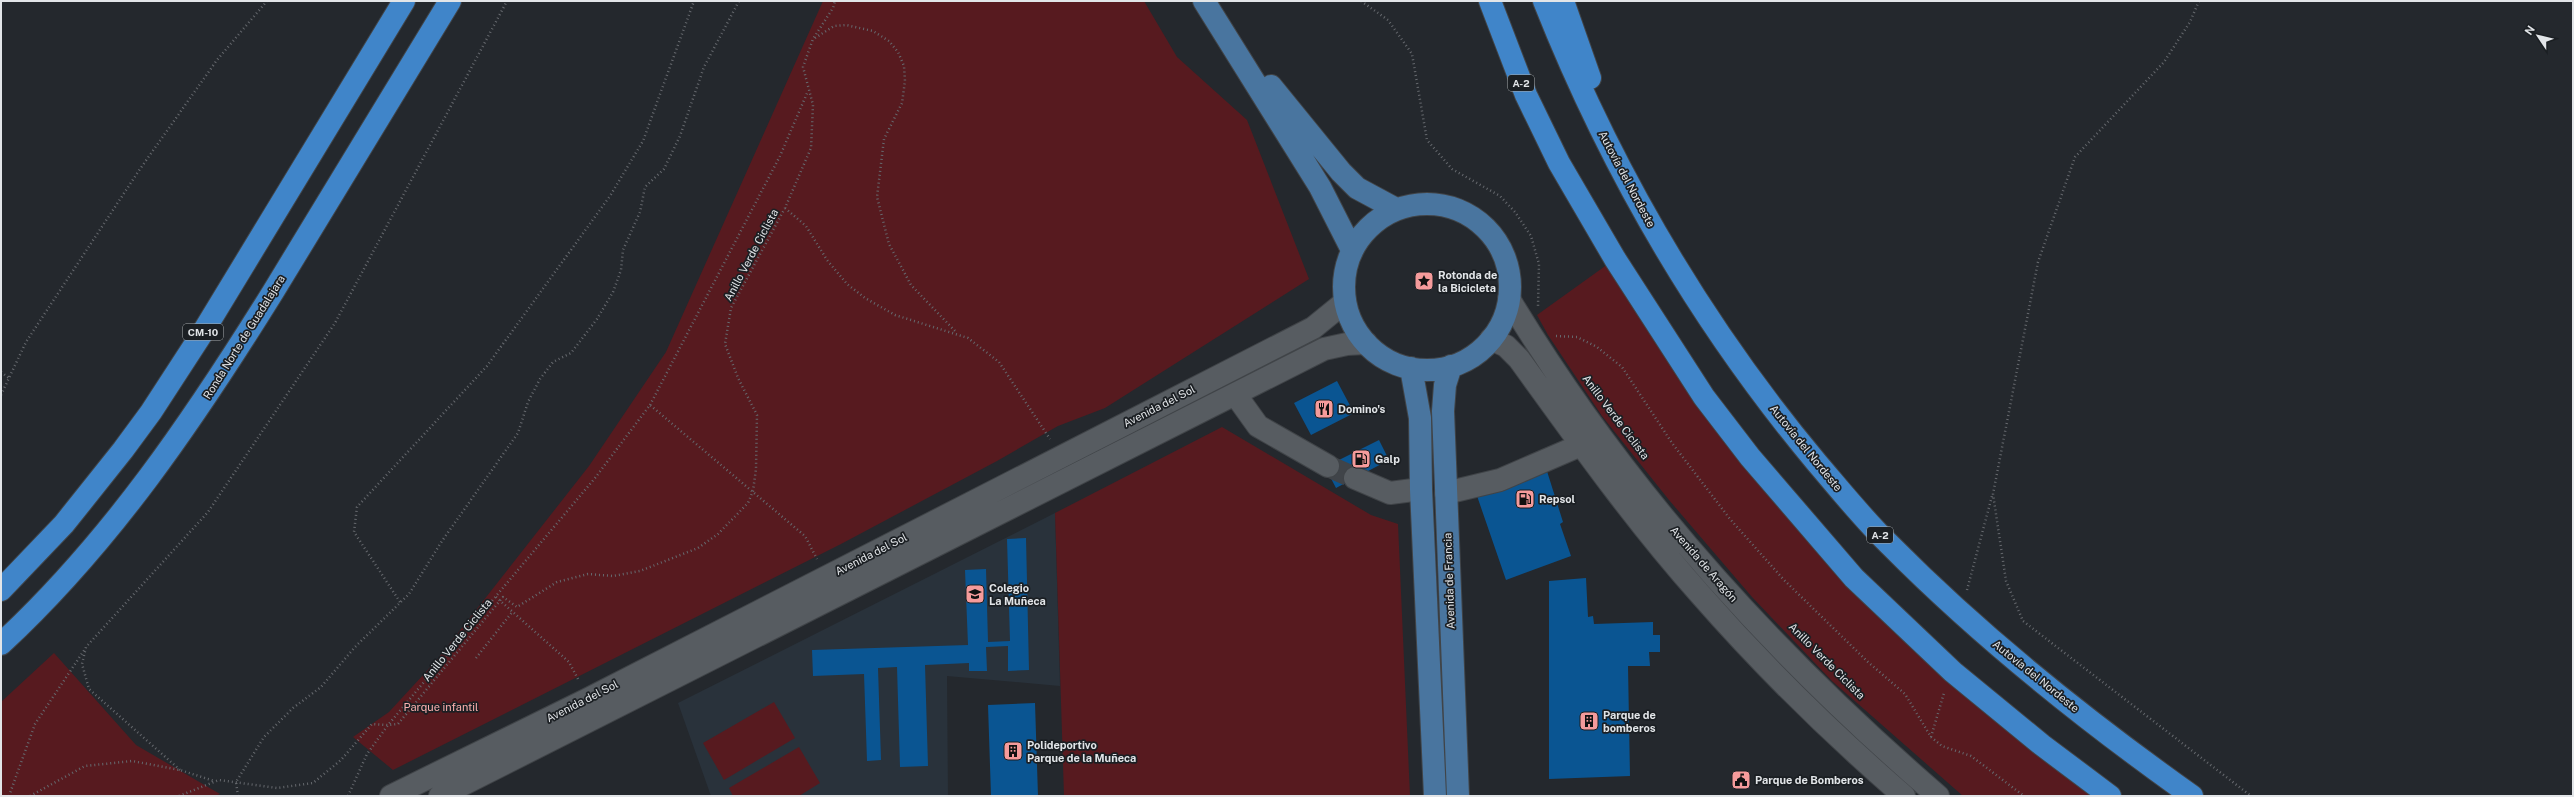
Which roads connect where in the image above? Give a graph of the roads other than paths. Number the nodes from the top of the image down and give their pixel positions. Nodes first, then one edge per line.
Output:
1 (404, 1) edge
2 (450, 1) edge
3 (1490, 1) edge
4 (1544, 1) edge
5 (1563, 1) edge
6 (1209, 8) edge
7 (1614, 156) junction
8 (1396, 209) junction
9 (1352, 250) junction
10 (1509, 299) junction
11 (1345, 302) junction
12 (1491, 339) junction
13 (1366, 343) junction
14 (1451, 366) junction
15 (1411, 368) junction
16 (1235, 394) junction
17 (1581, 445) junction
18 (1328, 466) tunnel mouth
19 (1355, 478) tunnel mouth
20 (1421, 489) junction
21 (1446, 493) junction
22 (1, 590) edge
23 (1, 644) edge
24 (390, 796) edge
25 (440, 796) edge
26 (1435, 796) edge
27 (1458, 796) edge
28 (1904, 796) edge
29 (1938, 796) edge
30 (2110, 796) edge
31 (2192, 796) edge

1 - 22 highway, CM-10
2 - 23 highway, Ronda Norte de Guadalajara
3 - 30 highway, A-2
4 - 7 highway, Autovía del Nordeste / A-2
5 - 7 highway
6 - 8 main road
6 - 9 main road
7 - 31 highway, Autovía del Nordeste / A-2
8 - 9 main road
8 - 10 main road
9 - 11 main road
10 - 12 main road
10 - 29 street, Avenida de Aragón
11 - 13 main road
11 - 24 street, Avenida del Sol
12 - 14 main road
12 - 17 street, Avenida de Aragón
13 - 15 main road
13 - 16 street, Avenida del Sol
14 - 15 main road
14 - 21 main road, Avenida de Francia
15 - 20 main road, Avenida de Francia
16 - 18 street
16 - 25 street, Avenida del Sol
17 - 21 street
17 - 28 street, Avenida de Aragón
19 - 20 street
20 - 26 main road, Avenida de Francia
21 - 27 main road, Avenida de Francia

